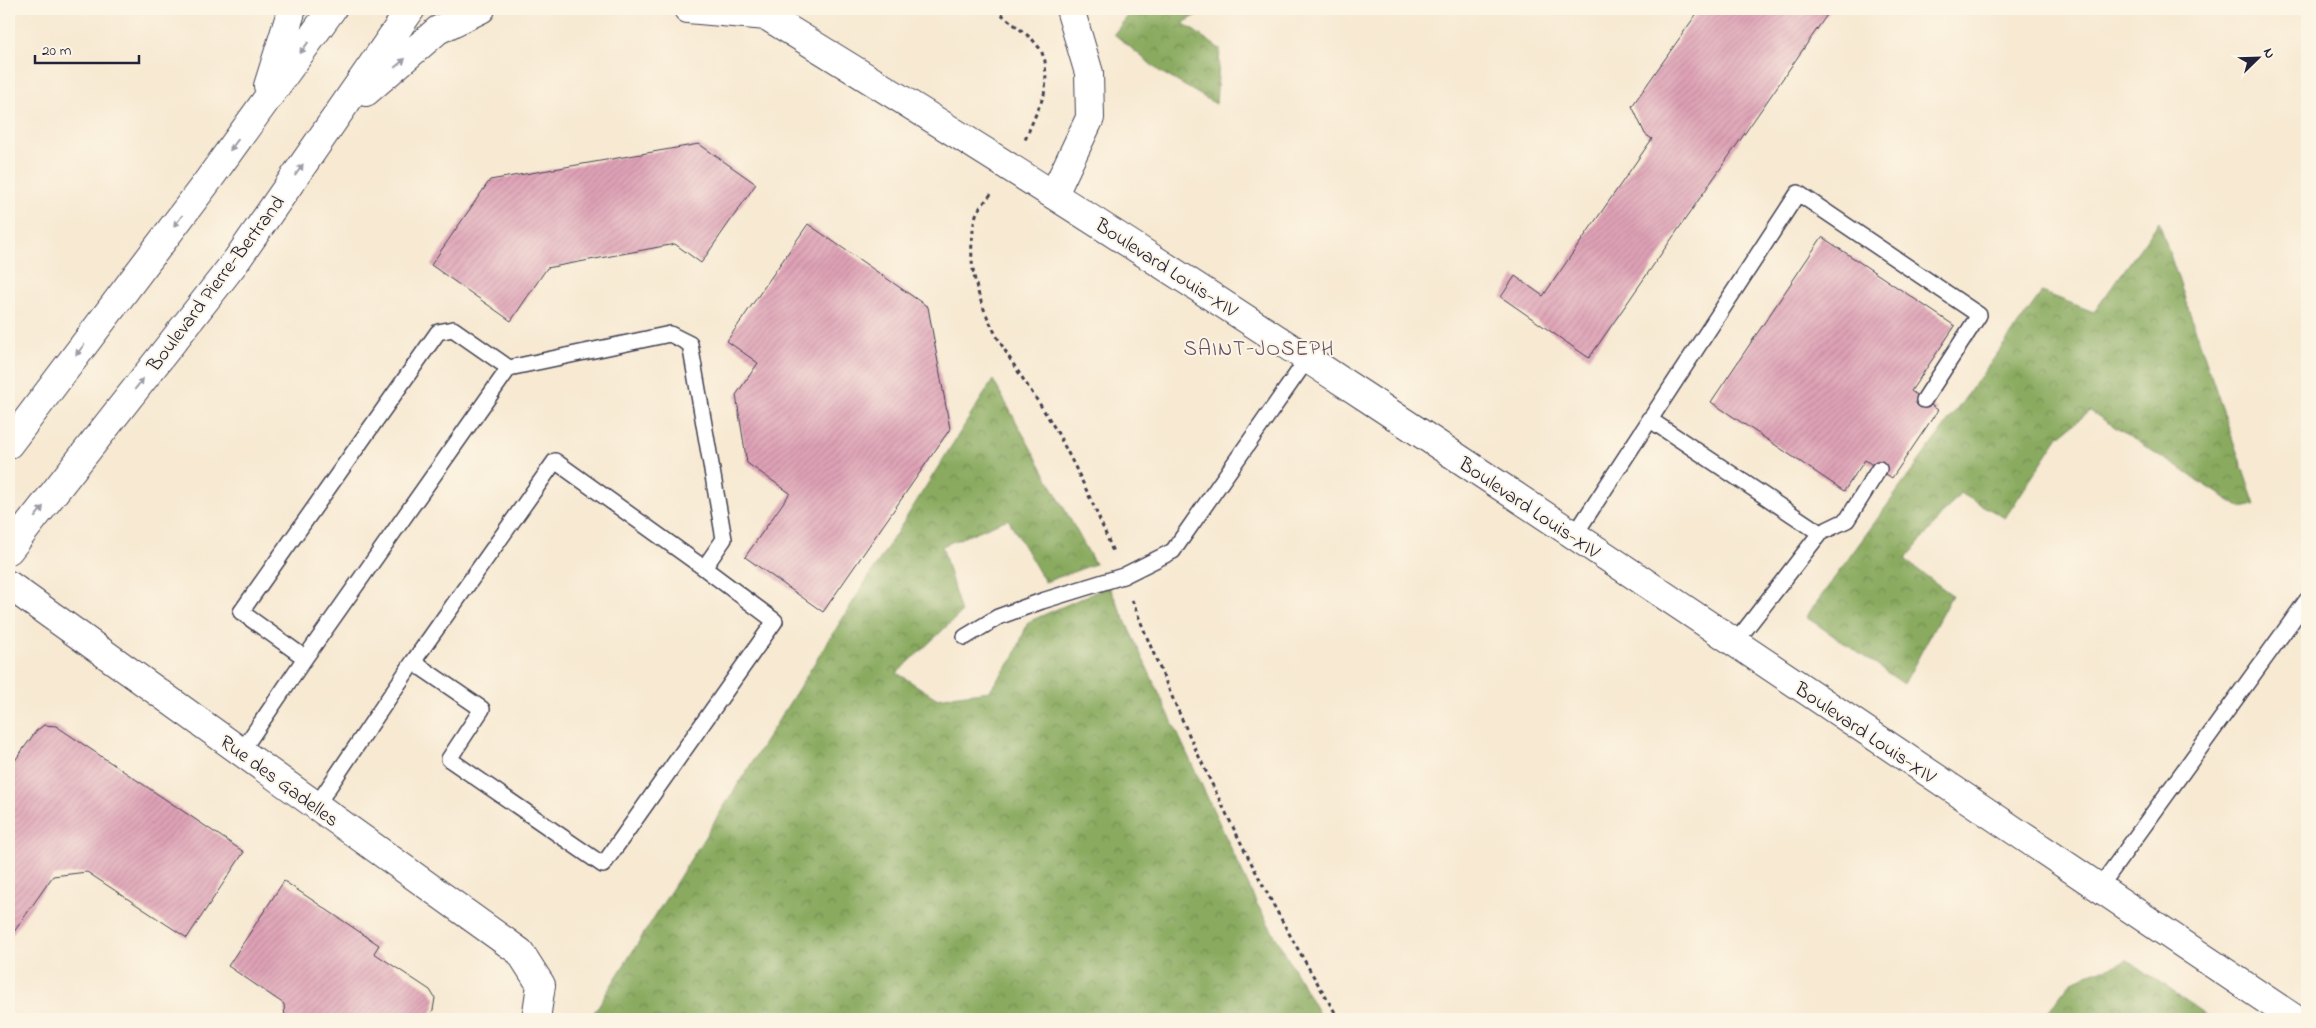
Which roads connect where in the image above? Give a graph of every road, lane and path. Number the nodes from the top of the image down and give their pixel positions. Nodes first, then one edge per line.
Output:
1 (292, 9) edge
2 (332, 9) edge
3 (411, 9) edge
4 (481, 9) edge
5 (688, 9) edge
6 (995, 9) edge
7 (1070, 9) edge
8 (761, 13) edge
9 (260, 109) junction
10 (336, 117) junction
11 (1030, 130) dead end
12 (1054, 194) junction
13 (986, 202) dead end
14 (1308, 358) junction
15 (509, 368) junction
16 (1924, 400) dead end
17 (1649, 419) junction
18 (9, 444) edge
19 (1879, 469) dead end
20 (1820, 533) junction
21 (1574, 536) junction
22 (9, 550) edge
23 (704, 568) junction
24 (1123, 576) junction
25 (9, 585) edge
26 (2307, 600) edge
27 (965, 637) dead end
28 (1734, 644) junction
29 (305, 658) junction
30 (413, 662) junction
31 (241, 752) junction
32 (316, 806) junction
33 (2099, 888) junction
34 (536, 1019) edge
35 (1339, 1019) edge
36 (2295, 1019) edge

1 - 9 main road
2 -> 9 main road
3 - 10 main road, Boulevard Pierre-Bertrand
10 -> 4 main road
5 - 8 main road
6 - 11 path
7 - 12 main road
8 - 12 main road, Boulevard Louis-XIV
9 -> 18 main road
22 -> 10 main road, Boulevard Pierre-Bertrand
12 - 14 main road, Boulevard Louis-XIV
13 - 24 path
14 - 21 main road, Boulevard Louis-XIV
14 - 24 lane
15 - 23 lane
15 - 29 lane
15 - 29 lane
16 - 17 lane
17 - 20 lane
17 - 21 lane
19 - 20 lane
20 - 28 lane
21 - 28 main road, Boulevard Louis-XIV
23 - 30 lane
23 - 30 lane
24 - 27 lane
24 - 35 path
25 - 31 main road, Rue des Gadelles
26 - 33 lane
28 - 33 main road, Boulevard Louis-XIV
29 - 31 lane
30 - 32 lane
31 - 32 main road, Rue des Gadelles
32 - 34 main road, Rue des Gadelles
33 - 36 main road, Boulevard Louis-XIV

